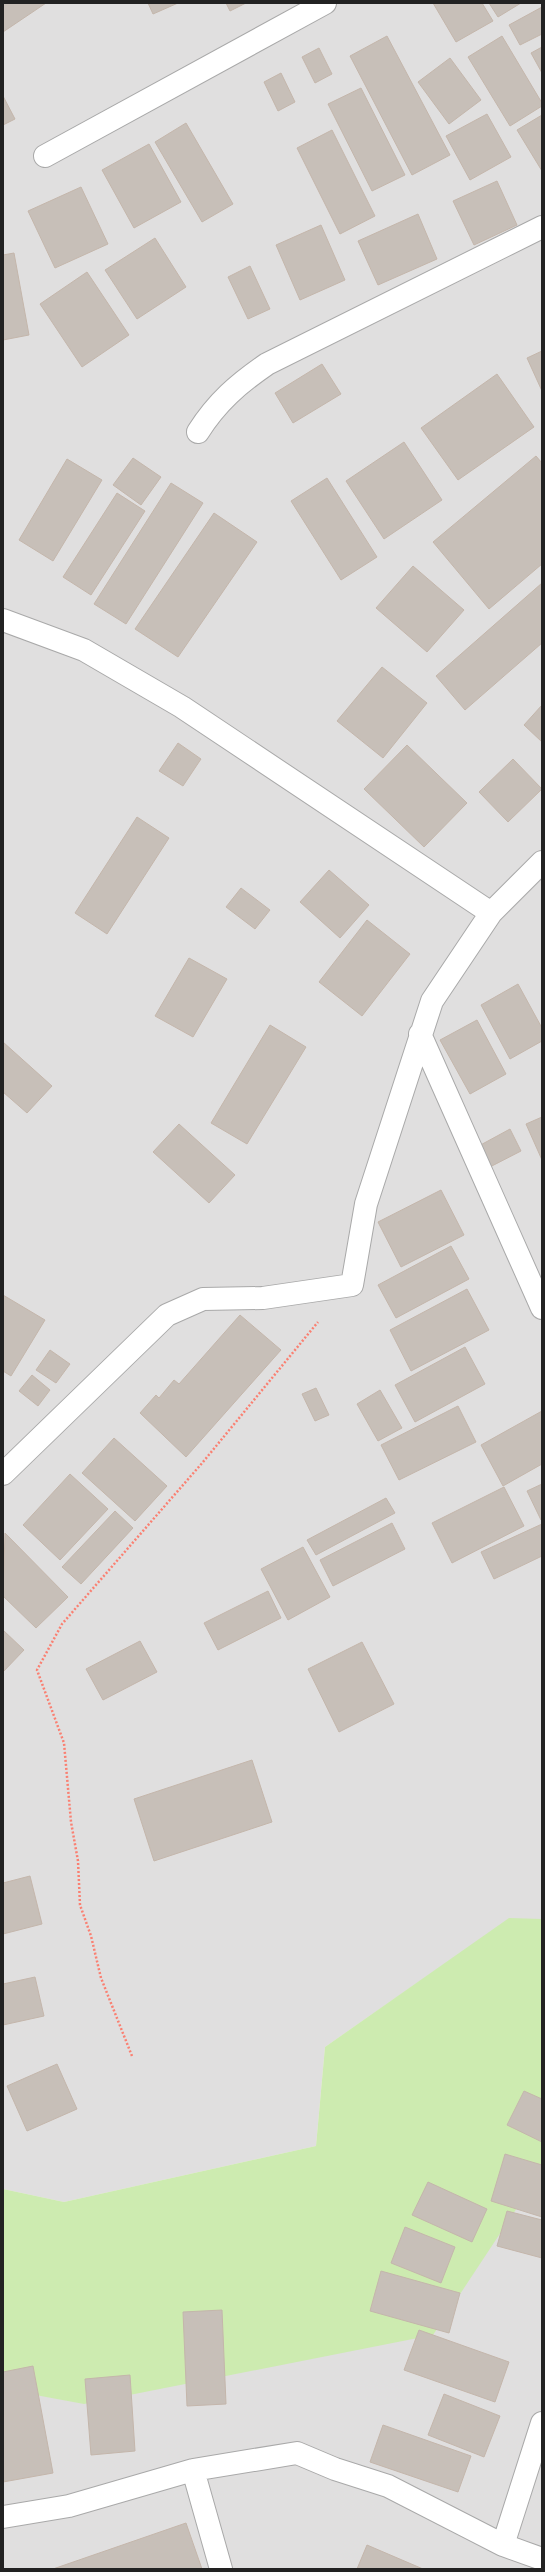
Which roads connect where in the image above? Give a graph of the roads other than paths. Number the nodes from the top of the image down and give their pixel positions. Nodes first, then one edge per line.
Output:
1 (325, 3) edge
2 (45, 156) dead end
3 (542, 226) edge
4 (198, 432) dead end
5 (3, 620) edge
6 (542, 862) edge
7 (491, 913) junction
8 (420, 1034) junction
9 (542, 1308) edge
10 (3, 1474) edge
11 (542, 2422) edge
12 (193, 2470) junction
13 (3, 2517) edge
14 (503, 2545) junction
15 (542, 2559) edge
16 (221, 2569) edge

1 - 2 street
3 - 4 street
5 - 7 street
6 - 7 street
7 - 8 street
8 - 9 street
8 - 10 street
11 - 14 street
12 - 13 street
12 - 14 street
12 - 16 street
14 - 15 street

